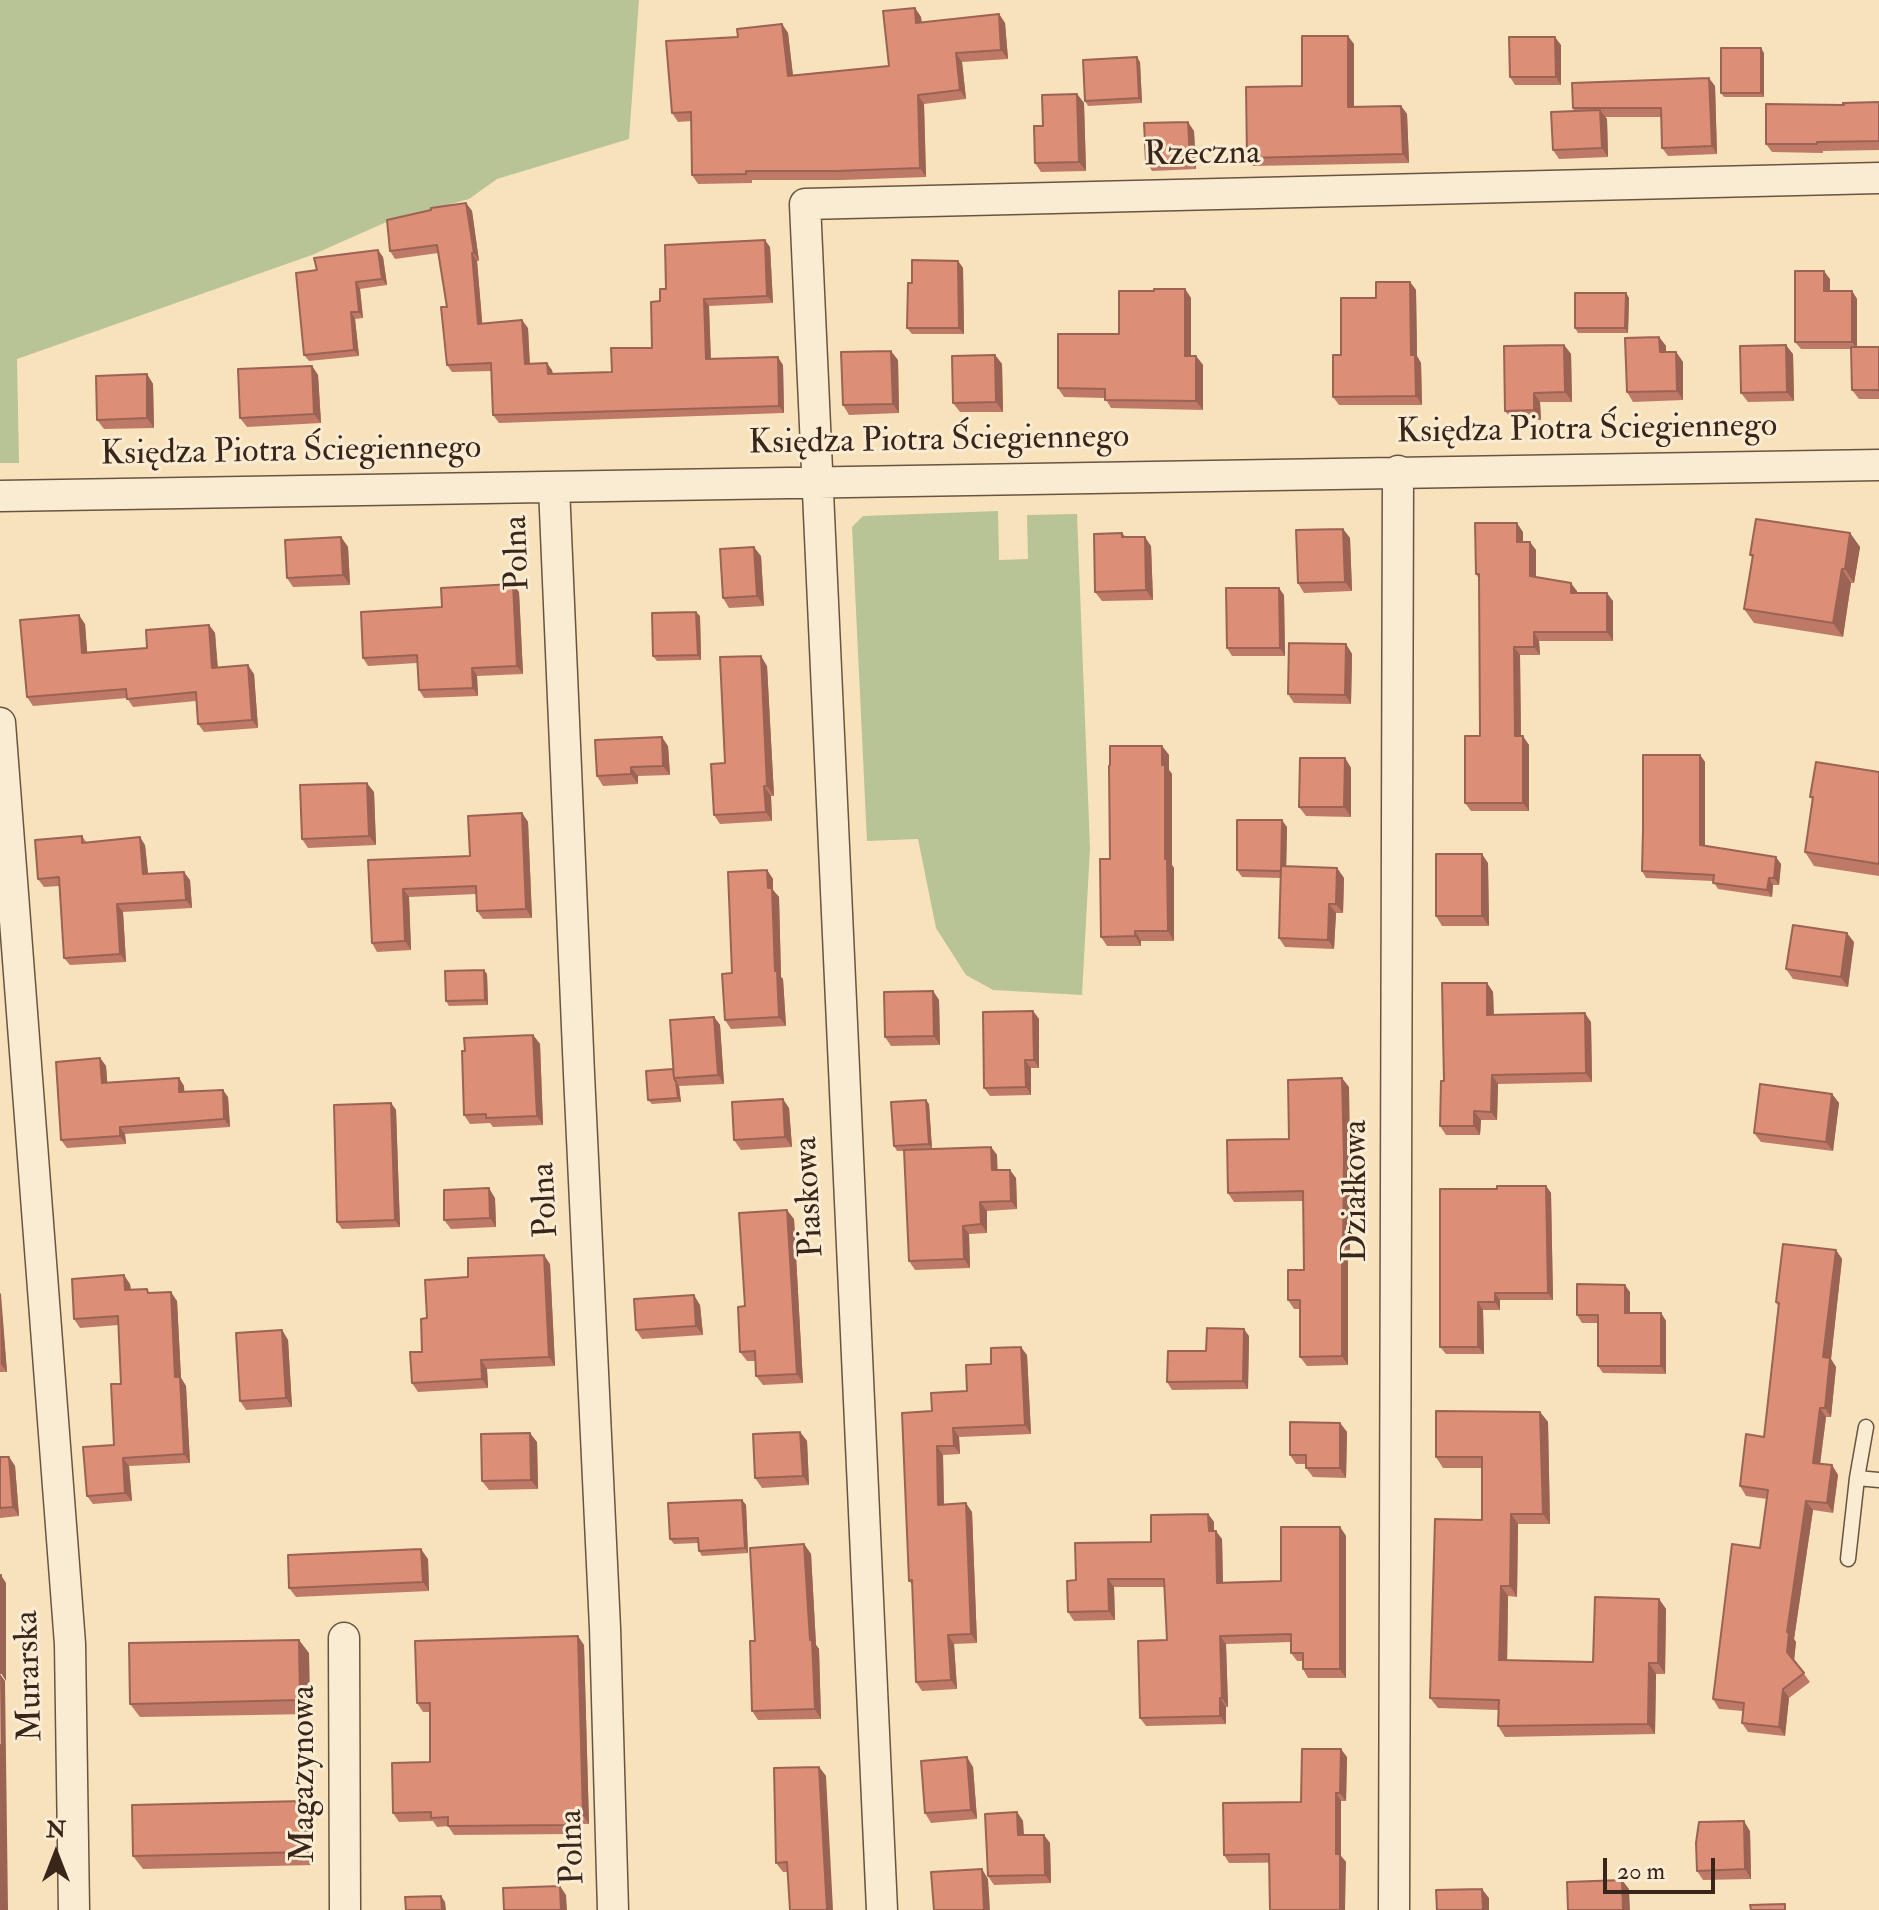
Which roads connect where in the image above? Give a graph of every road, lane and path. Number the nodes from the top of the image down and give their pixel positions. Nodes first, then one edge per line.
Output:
1 (1879, 178) edge
2 (1879, 465) edge
3 (1398, 471) junction
4 (817, 481) junction
5 (554, 487) junction
6 (0, 496) edge
7 (0, 723) edge
8 (1866, 1427) dead end
9 (1857, 1478) junction
10 (1879, 1480) edge
11 (1848, 1559) dead end
12 (344, 1638) dead end
13 (74, 1910) edge
14 (345, 1910) edge
15 (613, 1910) edge
16 (882, 1910) edge
17 (1394, 1910) edge

1 - 4 street, Rzeczna
2 - 3 street, Księdza Piotra Ściegiennego
3 - 4 street, Księdza Piotra Ściegiennego
3 - 17 street, Działkowa
4 - 5 street, Księdza Piotra Ściegiennego
4 - 16 street, Piaskowa
5 - 6 street, Księdza Piotra Ściegiennego
5 - 15 street, Polna
7 - 13 street, Murarska
8 - 9 lane
9 - 10 lane
9 - 11 lane
12 - 14 street, Magazynowa

